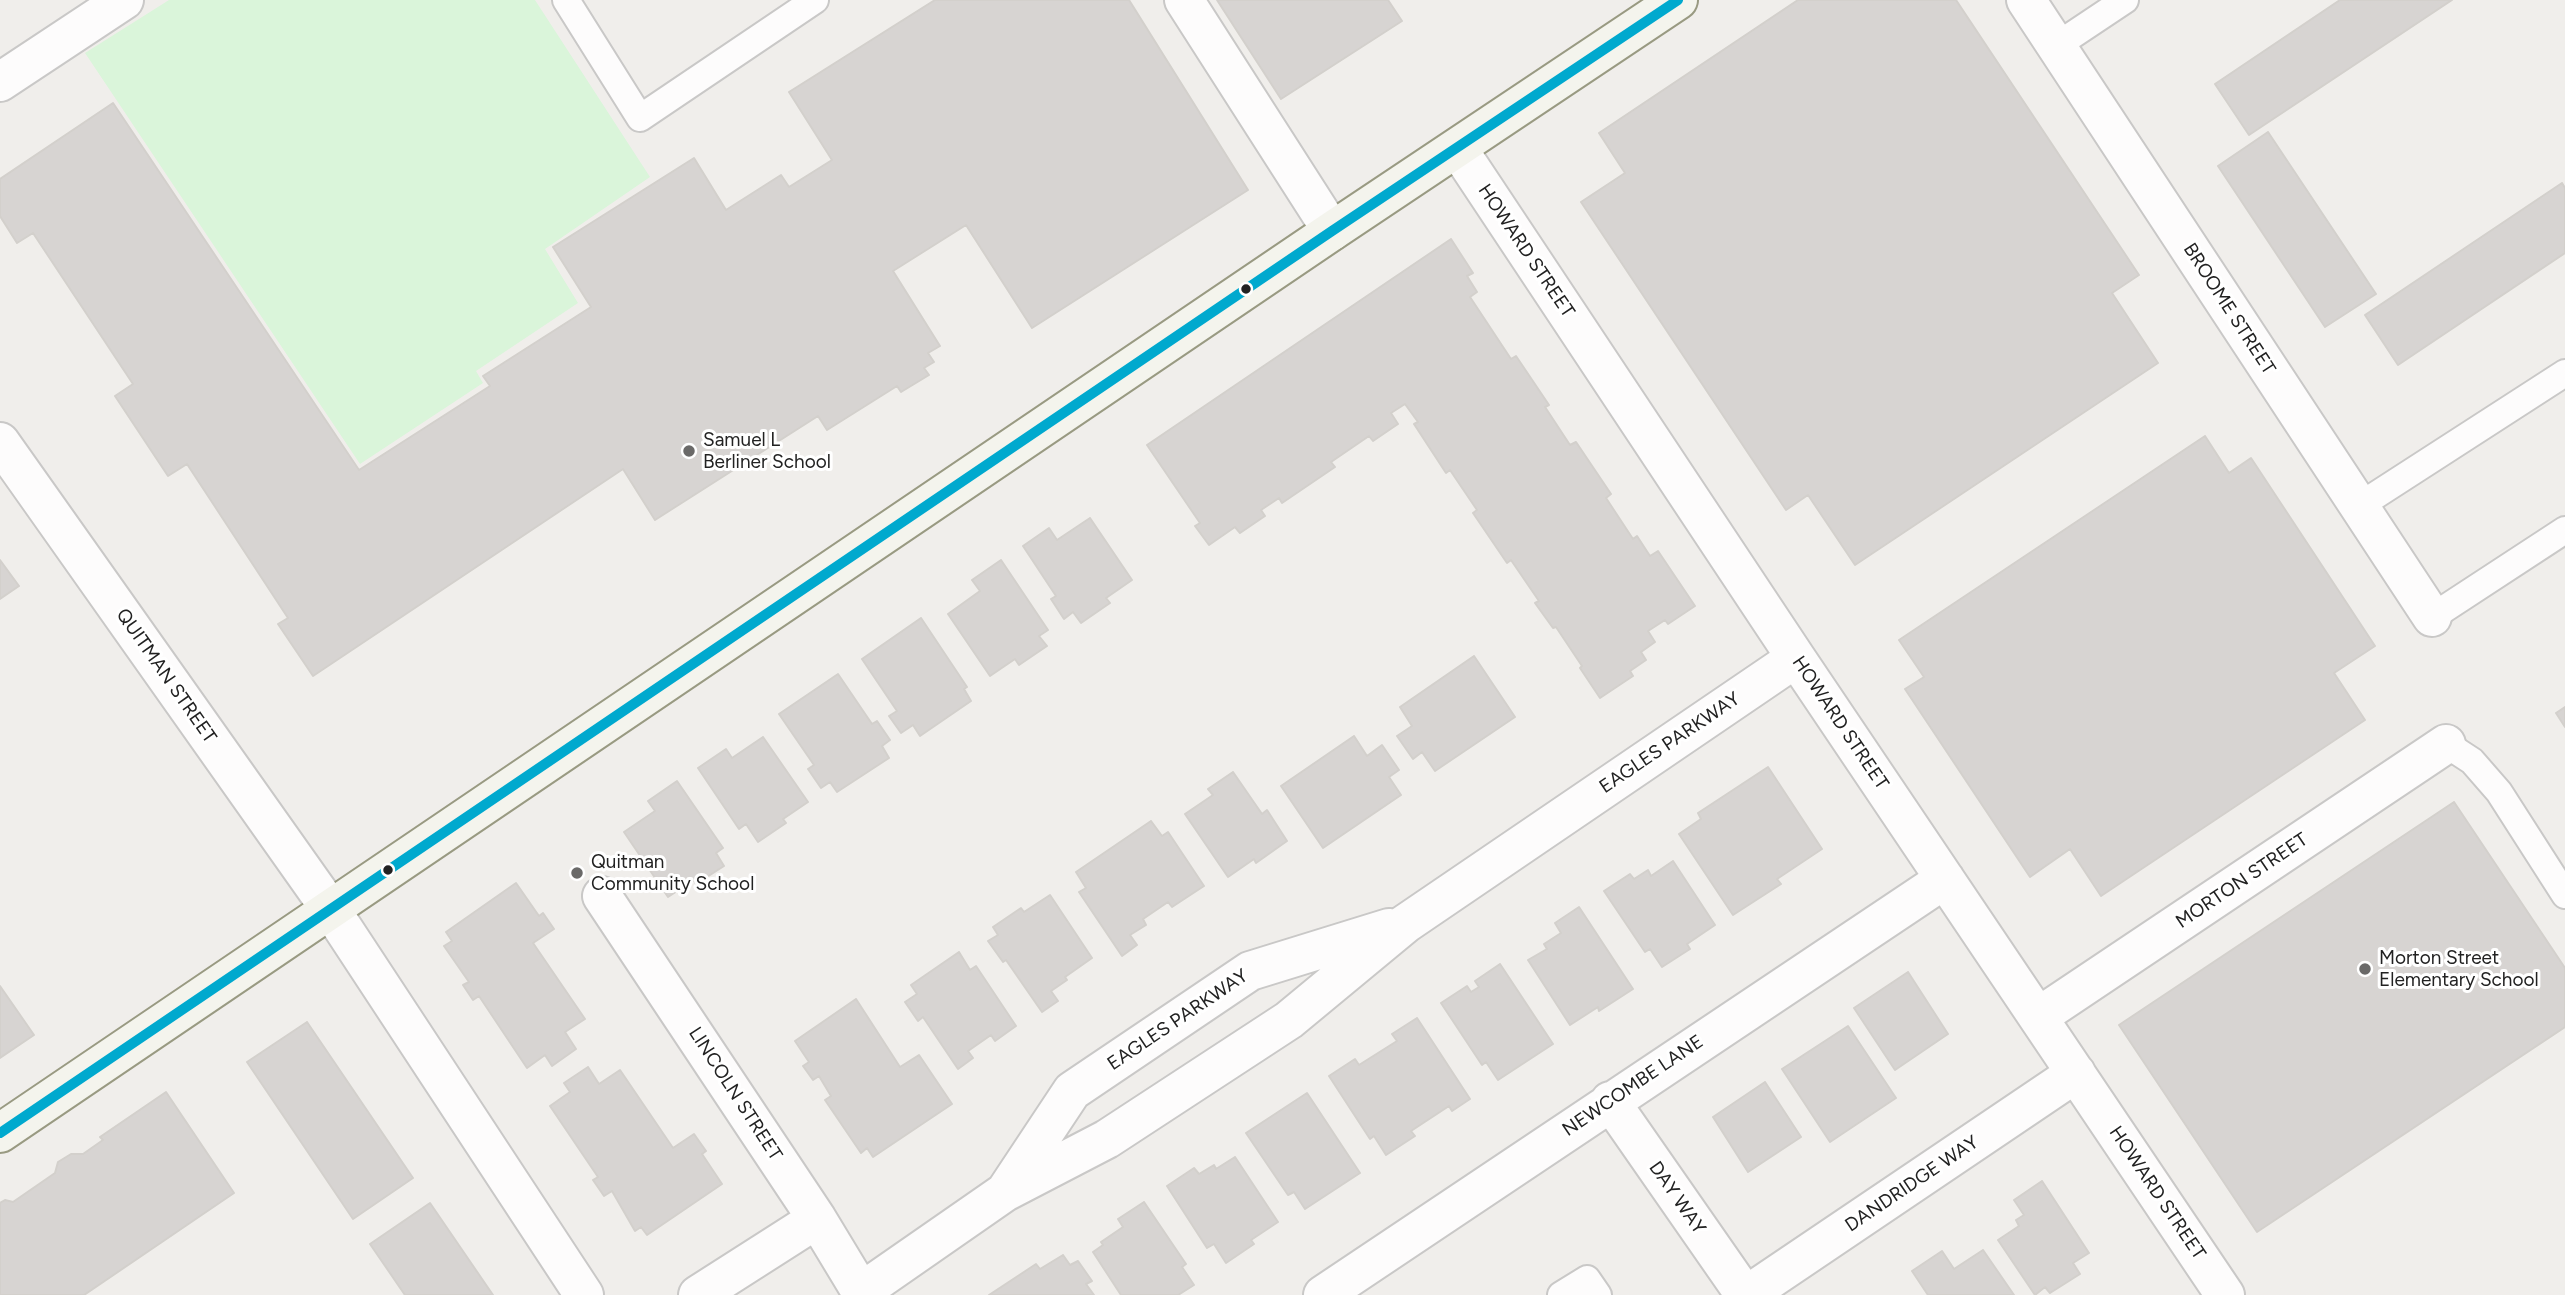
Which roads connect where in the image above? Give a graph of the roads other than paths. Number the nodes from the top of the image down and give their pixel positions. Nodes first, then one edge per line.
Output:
1 (124, 0) edge
2 (566, 0) edge
3 (815, 0) edge
4 (1184, 0) edge
5 (1678, 0) edge
6 (2026, 0) edge
7 (2125, 0) edge
8 (2056, 46) junction
9 (0, 82) edge
10 (1458, 149) junction
11 (1332, 231) junction
12 (2565, 373) edge
13 (0, 442) edge
14 (2359, 506) junction
15 (2565, 530) edge
16 (2432, 617) joint
17 (1796, 658) junction
18 (2446, 744) joint
19 (1945, 879) junction
20 (2565, 895) edge
21 (602, 896) dead end
22 (331, 910) junction
23 (1405, 924) junction
24 (2038, 1017) junction
25 (2076, 1073) junction
26 (1610, 1101) junction
27 (0, 1133) edge
28 (1005, 1192) junction
29 (817, 1219) junction
30 (862, 1293) edge
31 (1331, 1293) edge
32 (584, 1295) edge
33 (698, 1295) edge
34 (1561, 1295) edge
35 (1598, 1295) edge
36 (1746, 1295) edge
37 (2225, 1295) edge

1 - 9 street
2 - 3 lane
4 - 11 street
5 - 10 street
6 - 8 street, BROOME STREET
7 - 8 lane
8 - 14 street, BROOME STREET
10 - 11 street
10 - 17 street, HOWARD STREET
11 - 22 street
12 - 14 lane
13 - 22 street, QUITMAN STREET
14 - 16 street, BROOME STREET
15 - 16 lane
17 - 19 street, HOWARD STREET
17 - 23 street, EAGLES PARKWAY
18 - 20 lane
18 - 24 street, MORTON STREET
19 - 24 street, HOWARD STREET
19 - 26 street, NEWCOMBE LANE
21 - 29 street, LINCOLN STREET
22 - 27 street
22 - 32 street
23 - 28 street, EAGLES PARKWAY
23 - 28 street, EAGLES PARKWAY
24 - 25 street, HOWARD STREET
25 - 36 street, DANDRIDGE WAY
25 - 37 street, HOWARD STREET
26 - 31 street, NEWCOMBE LANE
26 - 36 street, DAY WAY
28 - 30 street, EAGLES PARKWAY
29 - 30 street, LINCOLN STREET
29 - 33 street
34 - 35 lane

